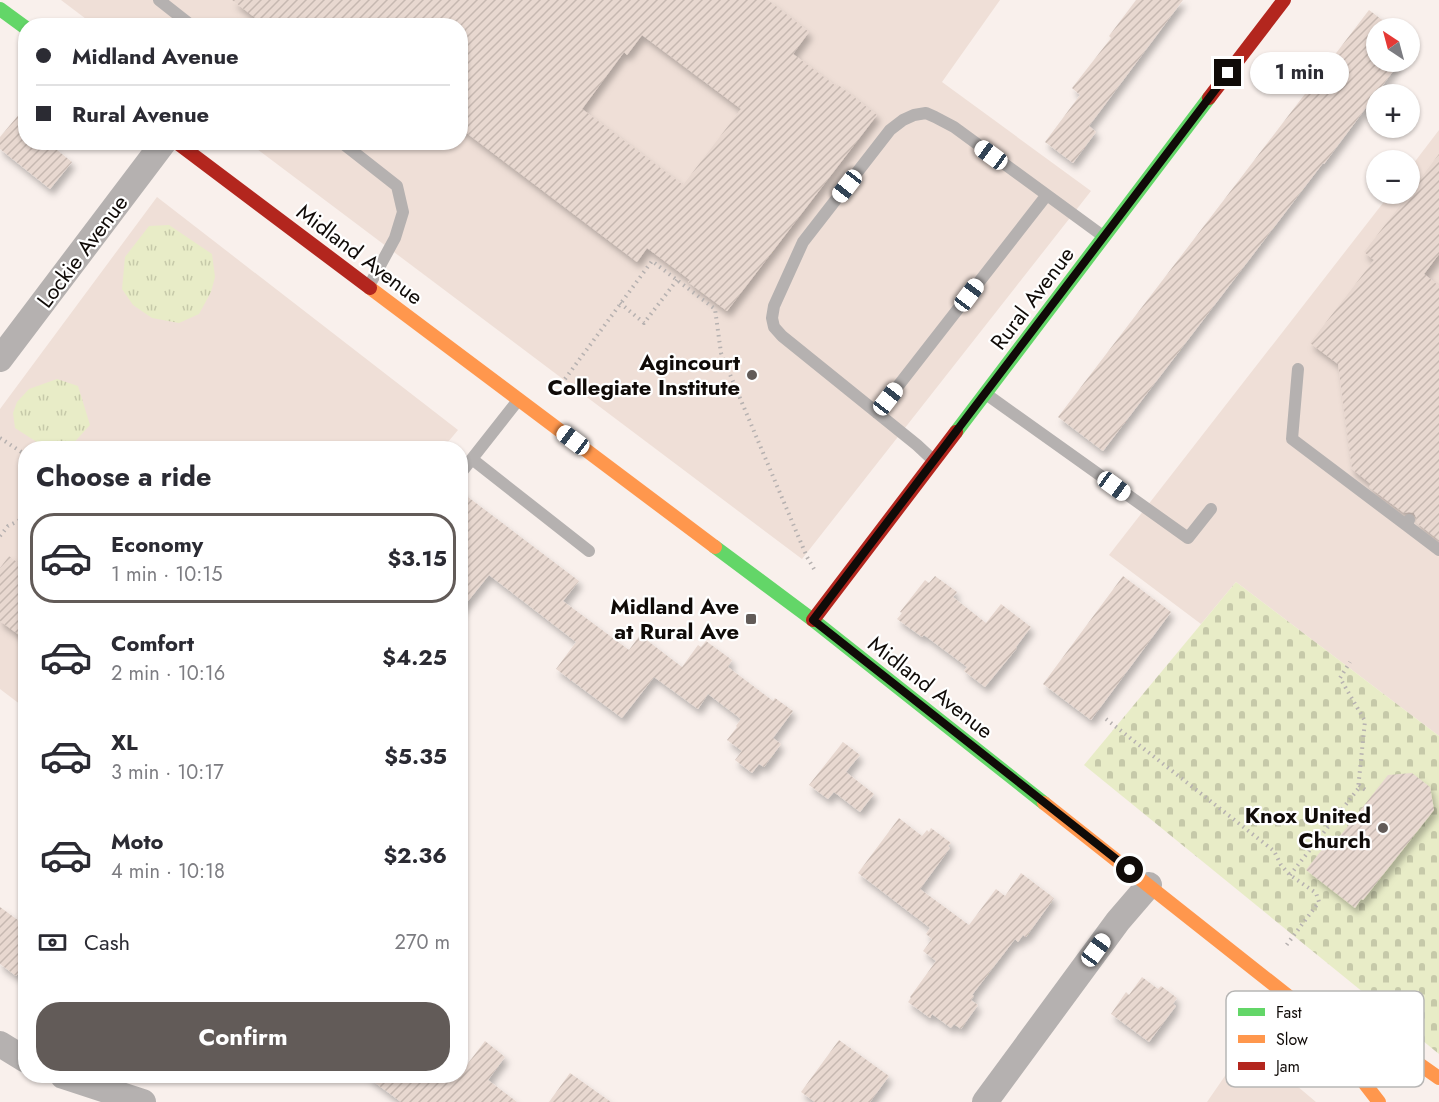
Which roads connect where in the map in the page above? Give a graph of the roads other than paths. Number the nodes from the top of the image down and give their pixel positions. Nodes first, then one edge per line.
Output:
1 (159, 0) edge
2 (1284, 0) edge
3 (0, 9) edge
4 (182, 18) edge
5 (18, 22) edge
6 (158, 150) edge
7 (187, 150) edge
8 (351, 150) edge
9 (1046, 196) junction
10 (1104, 237) junction
11 (369, 287) junction
12 (0, 359) edge
13 (1298, 369) dead end
14 (986, 393) junction
15 (519, 399) junction
16 (877, 413) junction
17 (472, 459) junction
18 (934, 461) junction
19 (468, 464) edge
20 (1211, 509) dead end
21 (1439, 550) edge
22 (589, 551) dead end
23 (813, 620) junction
24 (1149, 885) junction
25 (1282, 991) edge
26 (0, 1044) edge
27 (18, 1055) edge
28 (1424, 1067) edge
29 (1439, 1078) edge
30 (85, 1083) edge
31 (1367, 1087) edge
32 (143, 1102) edge
33 (985, 1102) edge
34 (1379, 1102) edge

1 - 4 lane
2 - 10 main road, Rural Avenue
3 - 5 main road
6 - 12 street, Lockie Avenue
7 - 11 main road, Midland Avenue
8 - 11 lane
9 - 10 lane
9 - 16 lane
9 - 16 lane
10 - 14 main road, Rural Avenue
11 - 15 main road, Midland Avenue
13 - 21 lane
14 - 18 main road, Rural Avenue
14 - 20 lane
15 - 17 lane
15 - 23 main road, Midland Avenue
16 - 18 lane
17 - 19 lane
17 - 22 lane
18 - 23 main road, Rural Avenue
23 - 24 main road, Midland Avenue
24 - 25 main road, Midland Avenue
24 - 33 street
26 - 27 street
28 - 29 main road, Midland Avenue
30 - 32 street
31 - 34 main road, Midland Avenue

